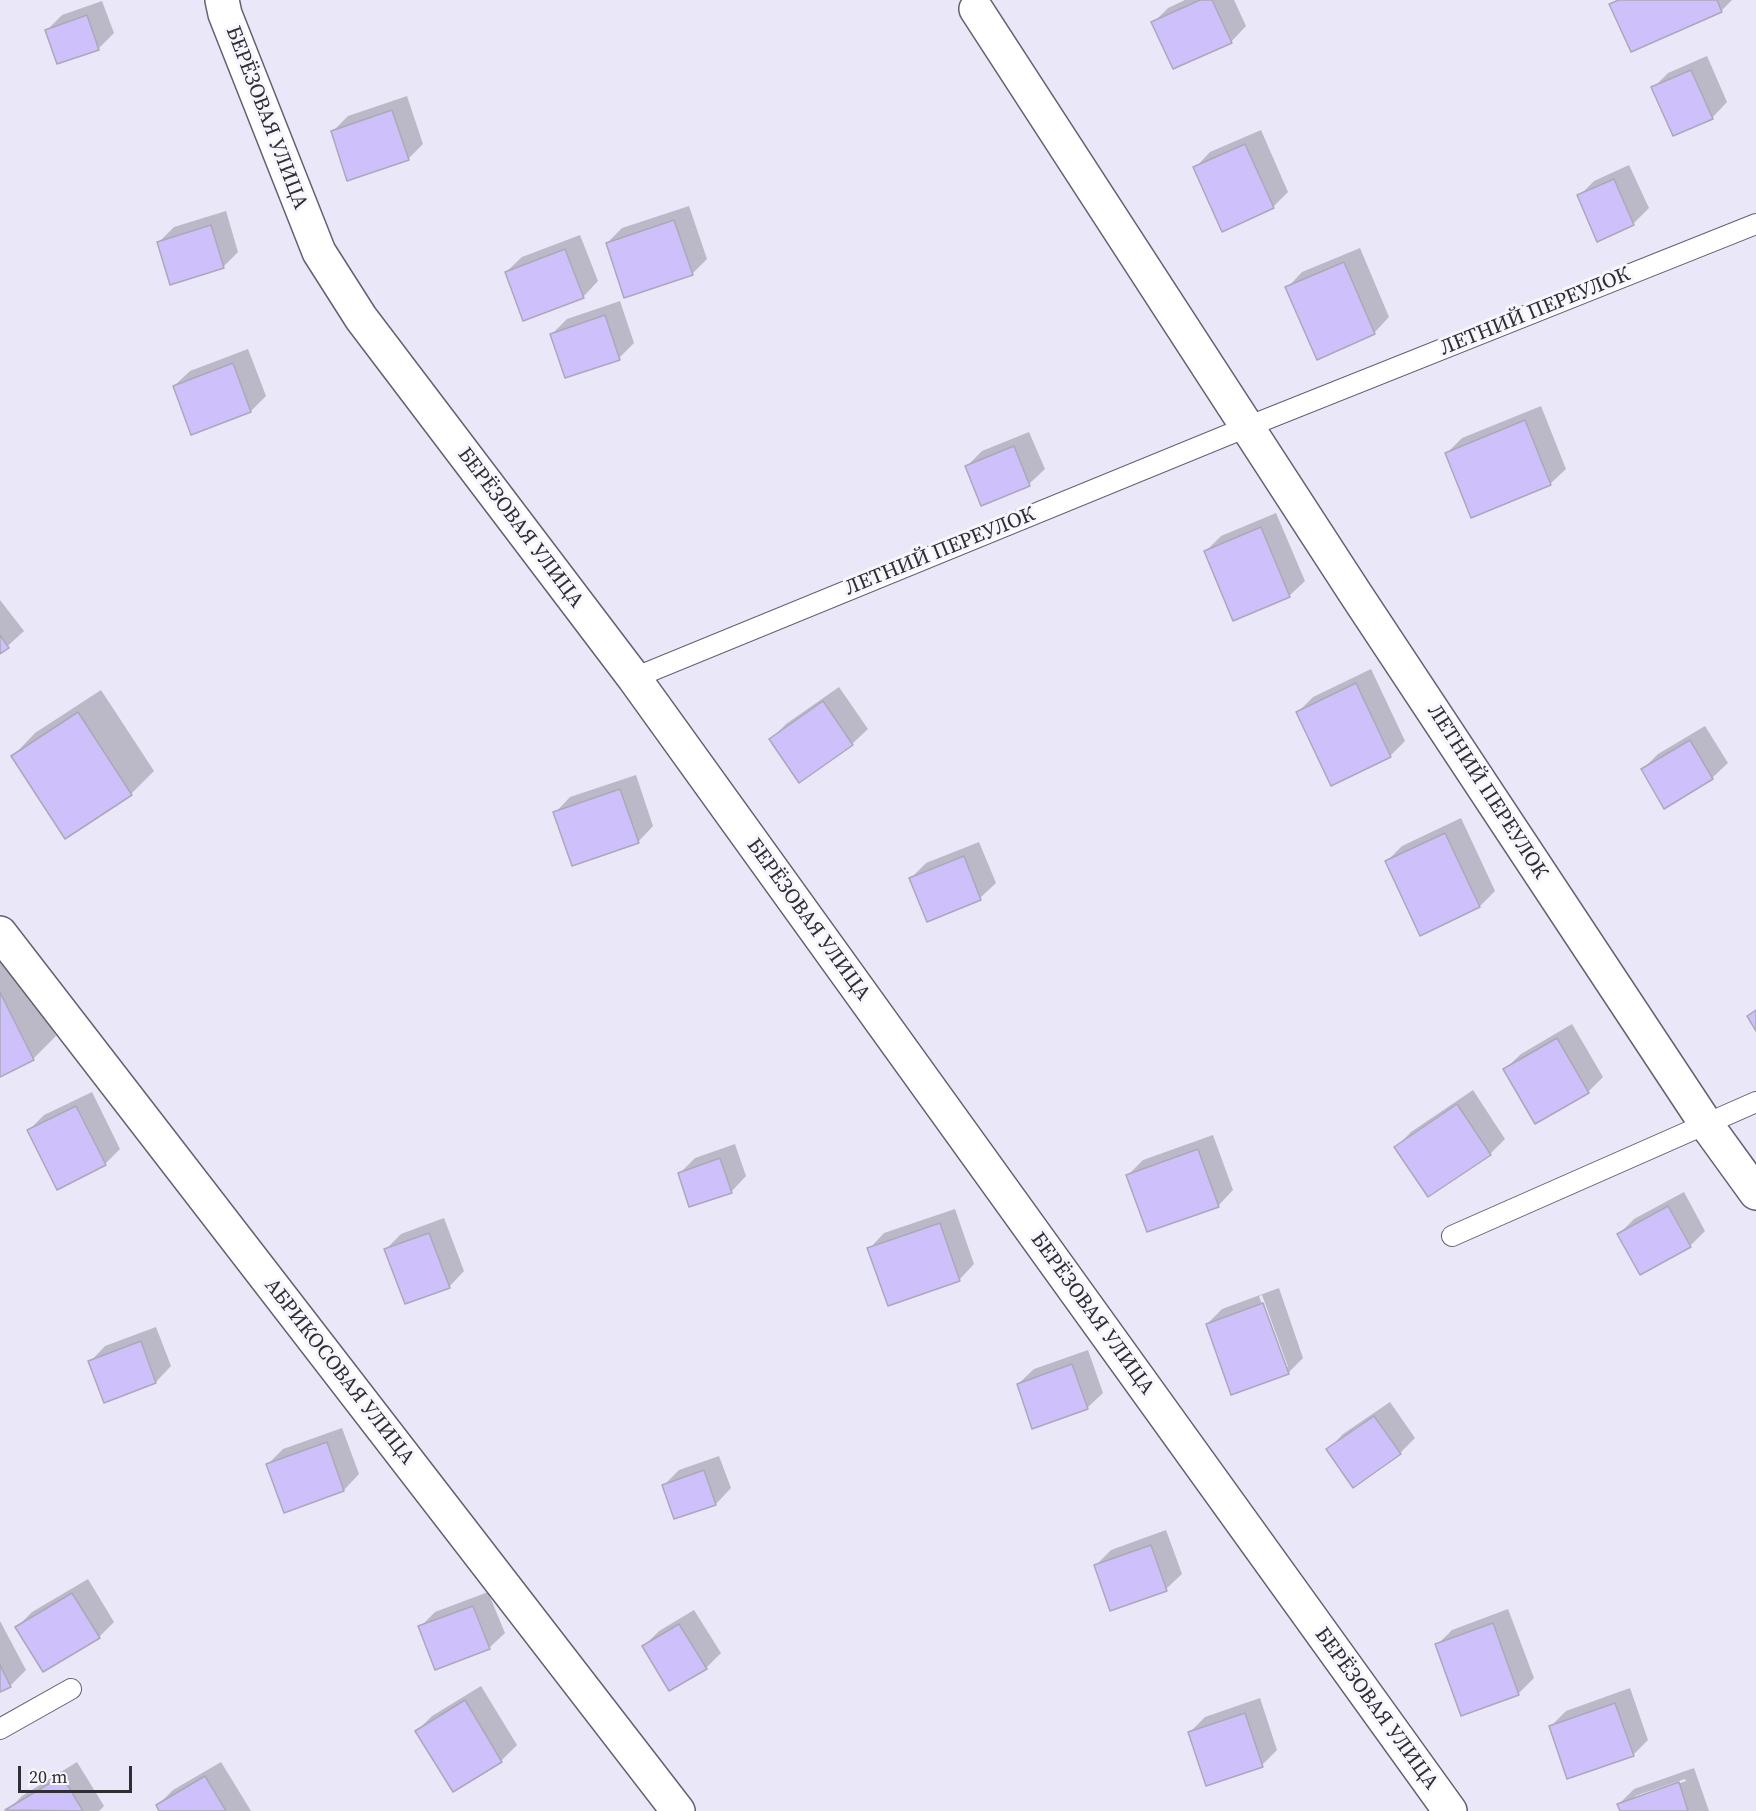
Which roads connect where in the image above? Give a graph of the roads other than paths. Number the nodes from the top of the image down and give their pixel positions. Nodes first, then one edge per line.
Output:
1 (222, 0) edge
2 (976, 9) dead end
3 (1756, 224) edge
4 (1247, 427) junction
5 (634, 678) junction
6 (0, 933) edge
7 (1756, 1102) edge
8 (1706, 1124) junction
9 (1756, 1193) edge
10 (1452, 1236) dead end
11 (72, 1689) dead end
12 (0, 1729) edge
13 (678, 1811) edge
14 (1450, 1811) edge

1 - 5 street, БЕРЁЗОВАЯ УЛИЦА
2 - 4 street, ЛЕТНИЙ ПЕРЕУЛОК
3 - 4 lane, ЛЕТНИЙ ПЕРЕУЛОК
4 - 5 lane, ЛЕТНИЙ ПЕРЕУЛОК
4 - 8 street, ЛЕТНИЙ ПЕРЕУЛОК
5 - 14 street, БЕРЁЗОВАЯ УЛИЦА
6 - 13 street, АБРИКОСОВАЯ УЛИЦА
7 - 8 lane
8 - 9 street, ЛЕТНИЙ ПЕРЕУЛОК
8 - 10 lane
11 - 12 lane

